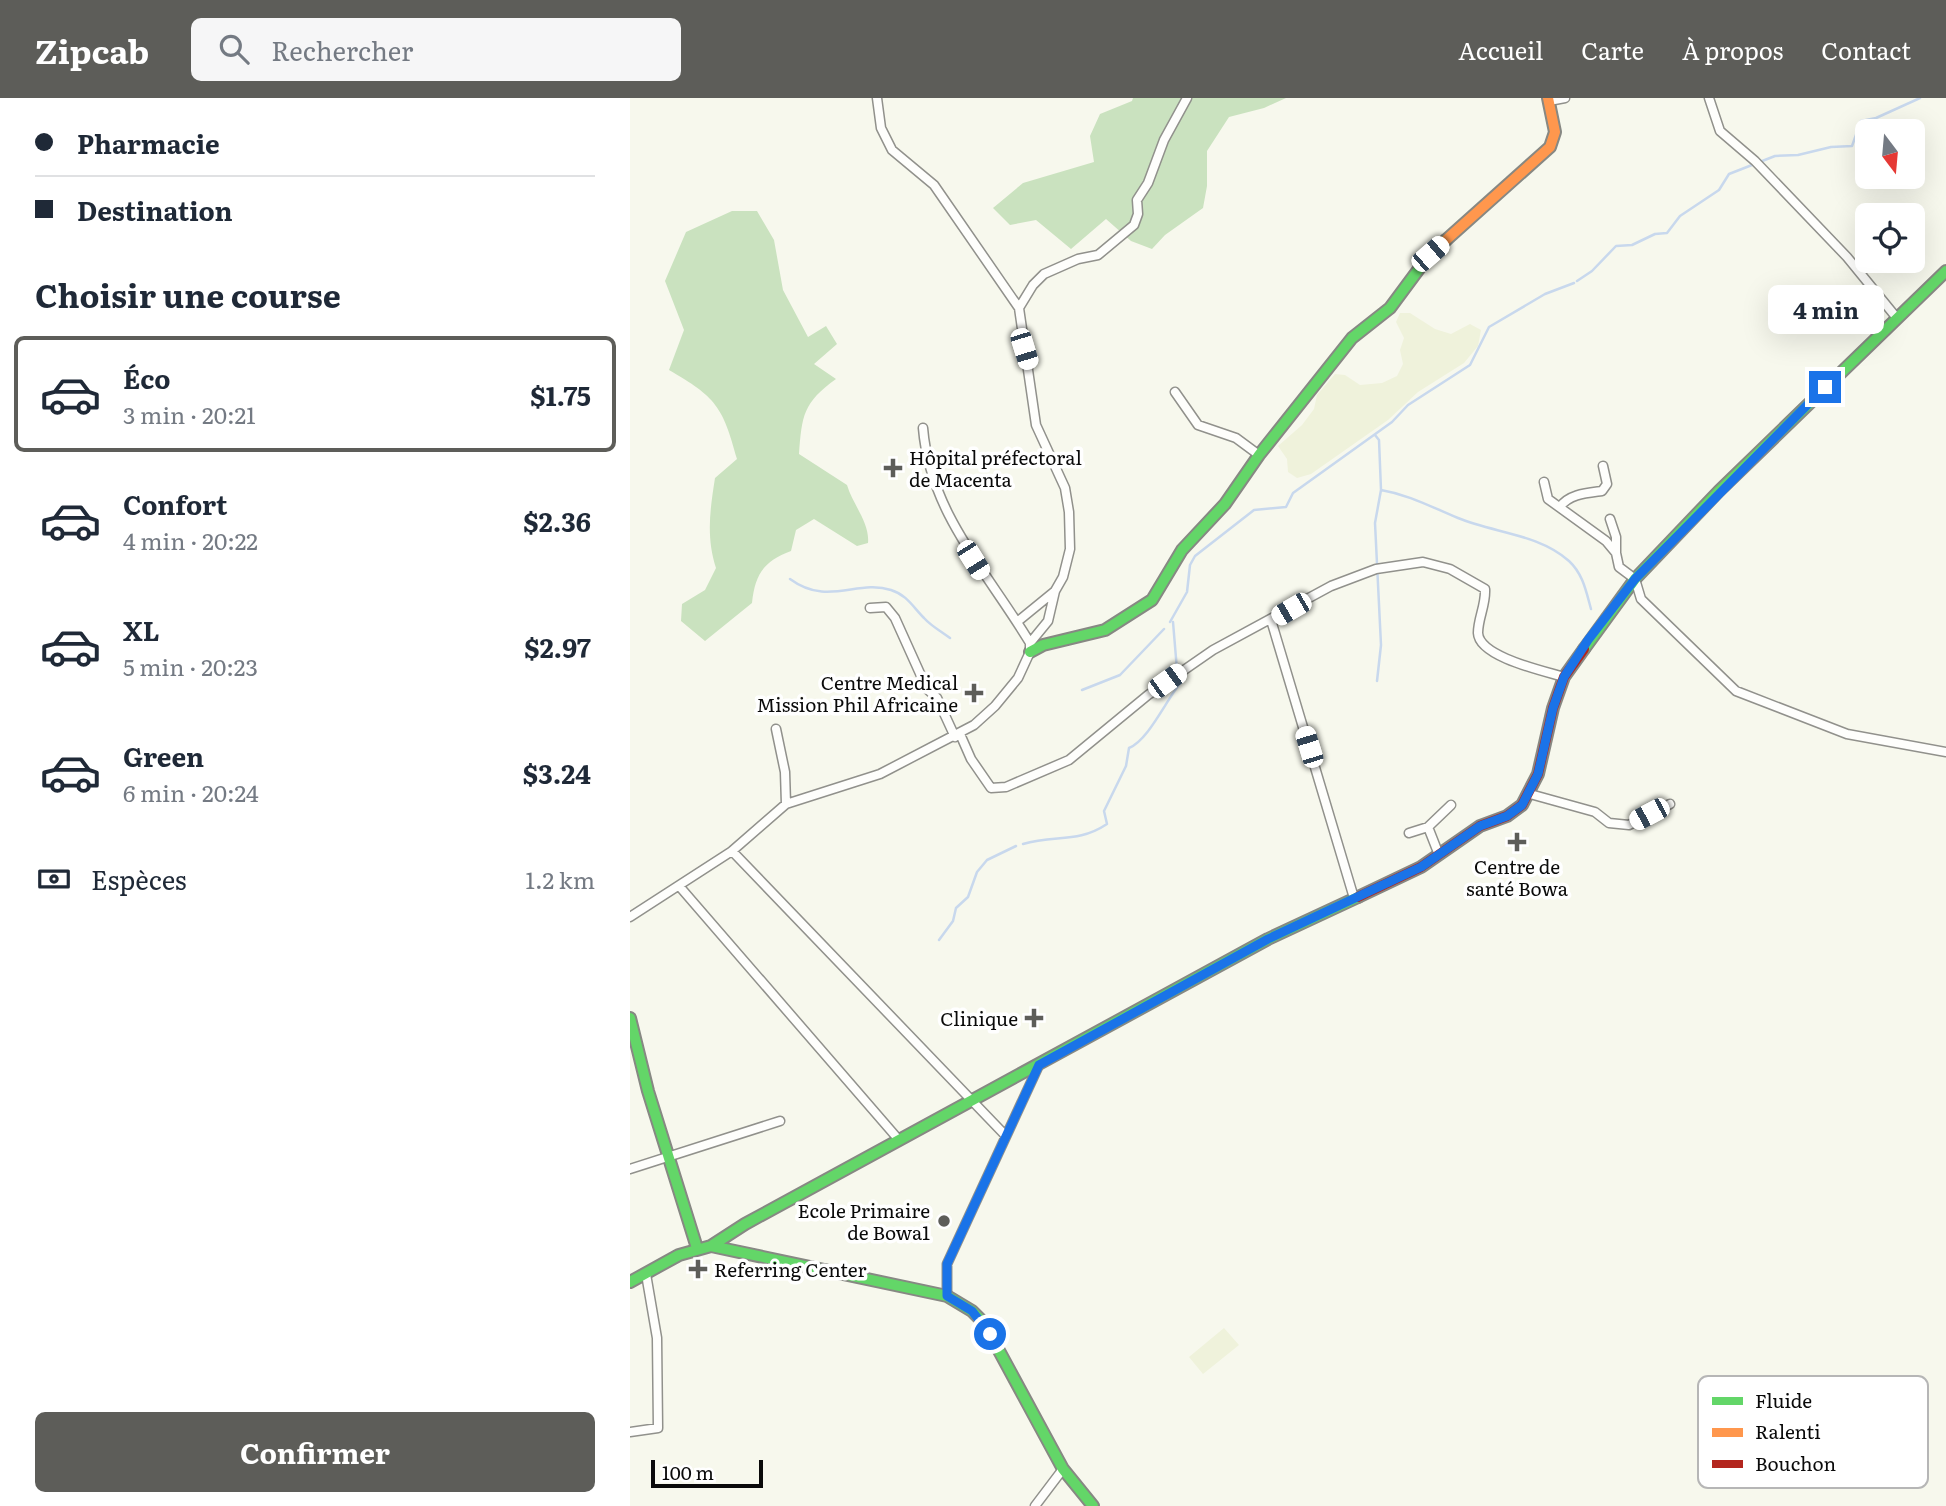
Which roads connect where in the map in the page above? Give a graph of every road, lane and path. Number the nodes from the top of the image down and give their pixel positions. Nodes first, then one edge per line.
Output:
1 (877, 98) edge
2 (1187, 98) edge
3 (1565, 98) edge
4 (1709, 98) edge
5 (1549, 100) edge
6 (1946, 271) edge
7 (1019, 308) junction
8 (1896, 317) junction
9 (1175, 392) dead end
10 (923, 428) dead end
11 (1259, 455) junction
12 (1603, 467) dead end
13 (1544, 482) dead end
14 (1560, 507) junction
15 (1611, 519) dead end
16 (1615, 553) junction
17 (1635, 579) junction
18 (1055, 591) junction
19 (870, 608) dead end
20 (1271, 620) junction
21 (1017, 622) junction
22 (1030, 648) junction
23 (1564, 677) junction
24 (775, 729) dead end
25 (958, 735) junction
26 (1946, 752) edge
27 (1530, 793) junction
28 (786, 804) junction
29 (1670, 804) dead end
30 (1451, 805) dead end
31 (1428, 827) junction
32 (1409, 833) dead end
33 (732, 851) junction
34 (1439, 855) junction
35 (680, 887) junction
36 (1354, 898) junction
37 (630, 917) edge
38 (630, 1017) edge
39 (633, 1033) edge
40 (1039, 1065) junction
41 (972, 1100) junction
42 (780, 1121) dead end
43 (1005, 1135) junction
44 (899, 1140) junction
45 (669, 1154) junction
46 (630, 1169) edge
47 (711, 1246) junction
48 (696, 1248) junction
49 (646, 1274) junction
50 (630, 1282) edge
51 (947, 1296) junction
52 (630, 1432) edge
53 (1063, 1469) junction
54 (1035, 1506) edge
55 (1093, 1506) edge

1 - 7 street
2 - 7 street
3 - 5 street
4 - 8 street
5 - 11 main road
6 - 8 main road
7 - 18 street
8 - 17 main road
9 - 11 street
10 - 21 street
11 - 22 main road
12 - 14 street
13 - 14 street
14 - 16 street
15 - 16 street
16 - 17 street
17 - 23 main road
17 - 26 street
18 - 21 street
18 - 22 street
19 - 25 street
20 - 23 street
20 - 25 street
20 - 36 street
21 - 22 street
22 - 25 street
23 - 27 main road
24 - 28 street
25 - 28 street
27 - 29 street
27 - 34 main road
28 - 33 street
30 - 31 street
31 - 32 street
31 - 34 street
33 - 35 street
33 - 41 street
34 - 36 main road
35 - 37 street
35 - 44 street
36 - 40 main road
38 - 39 main road
39 - 45 main road
40 - 41 main road
40 - 43 street
41 - 43 street
41 - 44 main road
42 - 45 street
43 - 51 street
44 - 47 main road
45 - 46 street
45 - 48 main road
47 - 48 main road
47 - 51 main road
48 - 49 main road
49 - 50 main road
49 - 52 street
51 - 53 main road
53 - 54 street
53 - 55 main road

